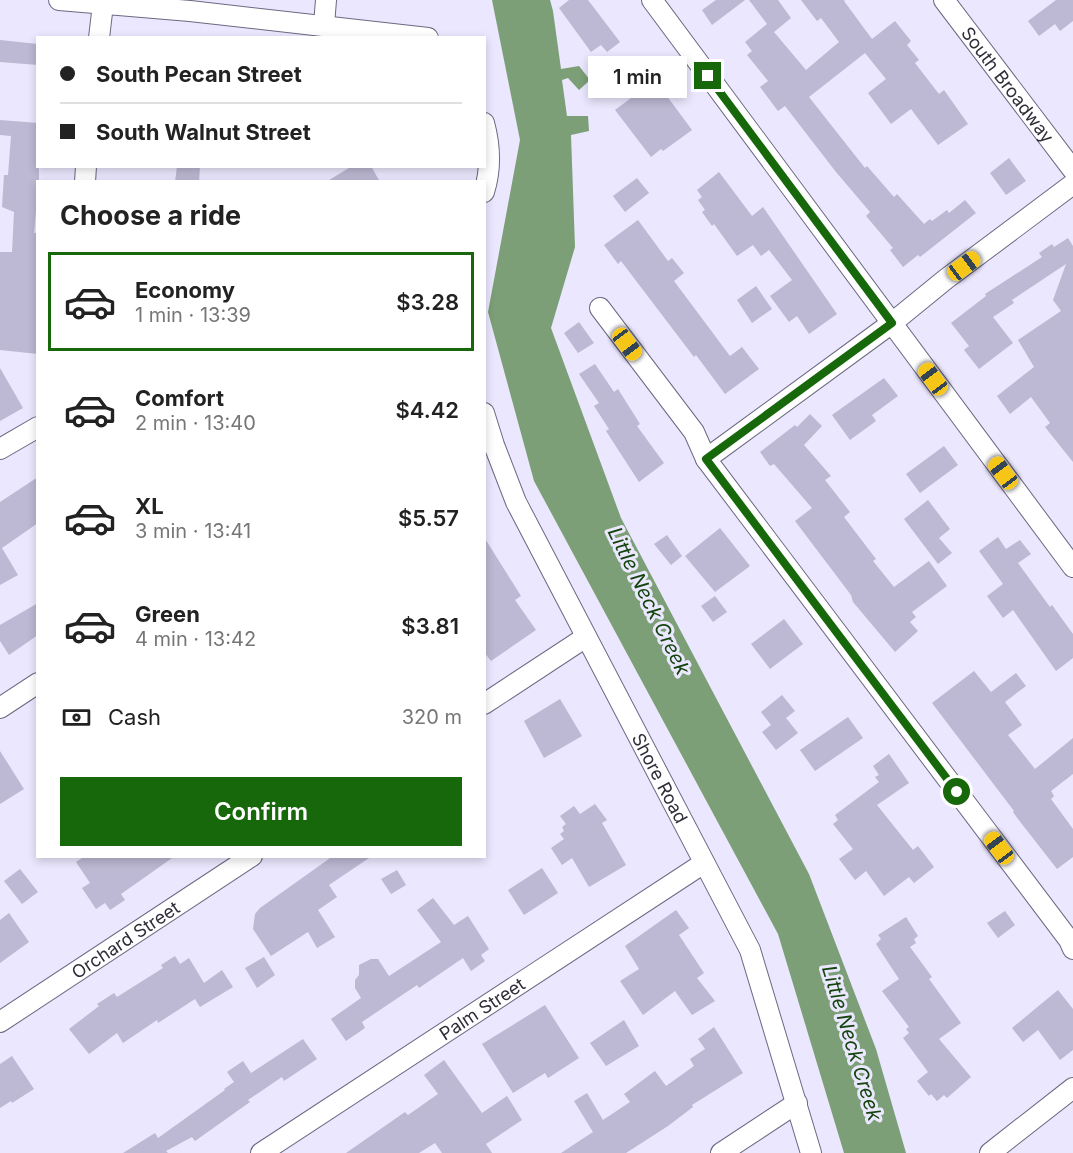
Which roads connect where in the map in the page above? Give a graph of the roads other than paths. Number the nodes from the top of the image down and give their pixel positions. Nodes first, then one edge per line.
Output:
1 (58, 0) edge
2 (326, 0) edge
3 (652, 0) edge
4 (944, 0) edge
5 (103, 4) junction
6 (191, 6) edge
7 (324, 25) junction
8 (99, 36) edge
9 (412, 36) edge
10 (486, 130) edge
11 (1073, 170) edge
12 (1073, 184) edge
13 (486, 185) edge
14 (600, 308) dead end
15 (892, 323) junction
16 (486, 427) edge
17 (36, 428) edge
18 (0, 448) edge
19 (489, 448) edge
20 (706, 459) junction
21 (1073, 567) edge
22 (586, 637) junction
23 (36, 684) edge
24 (486, 703) edge
25 (0, 708) edge
26 (249, 858) edge
27 (704, 863) junction
28 (1073, 949) edge
29 (0, 1022) edge
30 (1073, 1088) edge
31 (797, 1103) junction
32 (261, 1153) edge
33 (721, 1153) edge
34 (812, 1153) edge
35 (990, 1153) edge

1 - 5 street
2 - 7 street
3 - 15 street
4 - 11 street, South Broadway
5 - 6 street
5 - 8 street
6 - 7 street
7 - 9 street
10 - 13 street
12 - 15 street
14 - 20 street
15 - 20 street
15 - 21 street
16 - 19 street, Shore Road
17 - 18 street
19 - 22 street, Shore Road
20 - 28 street
22 - 24 street
22 - 27 street, Shore Road
23 - 25 street
26 - 29 street, Orchard Street
27 - 31 street, Shore Road
27 - 32 street, Palm Street
30 - 35 street
31 - 33 street
31 - 34 street, Shore Road

